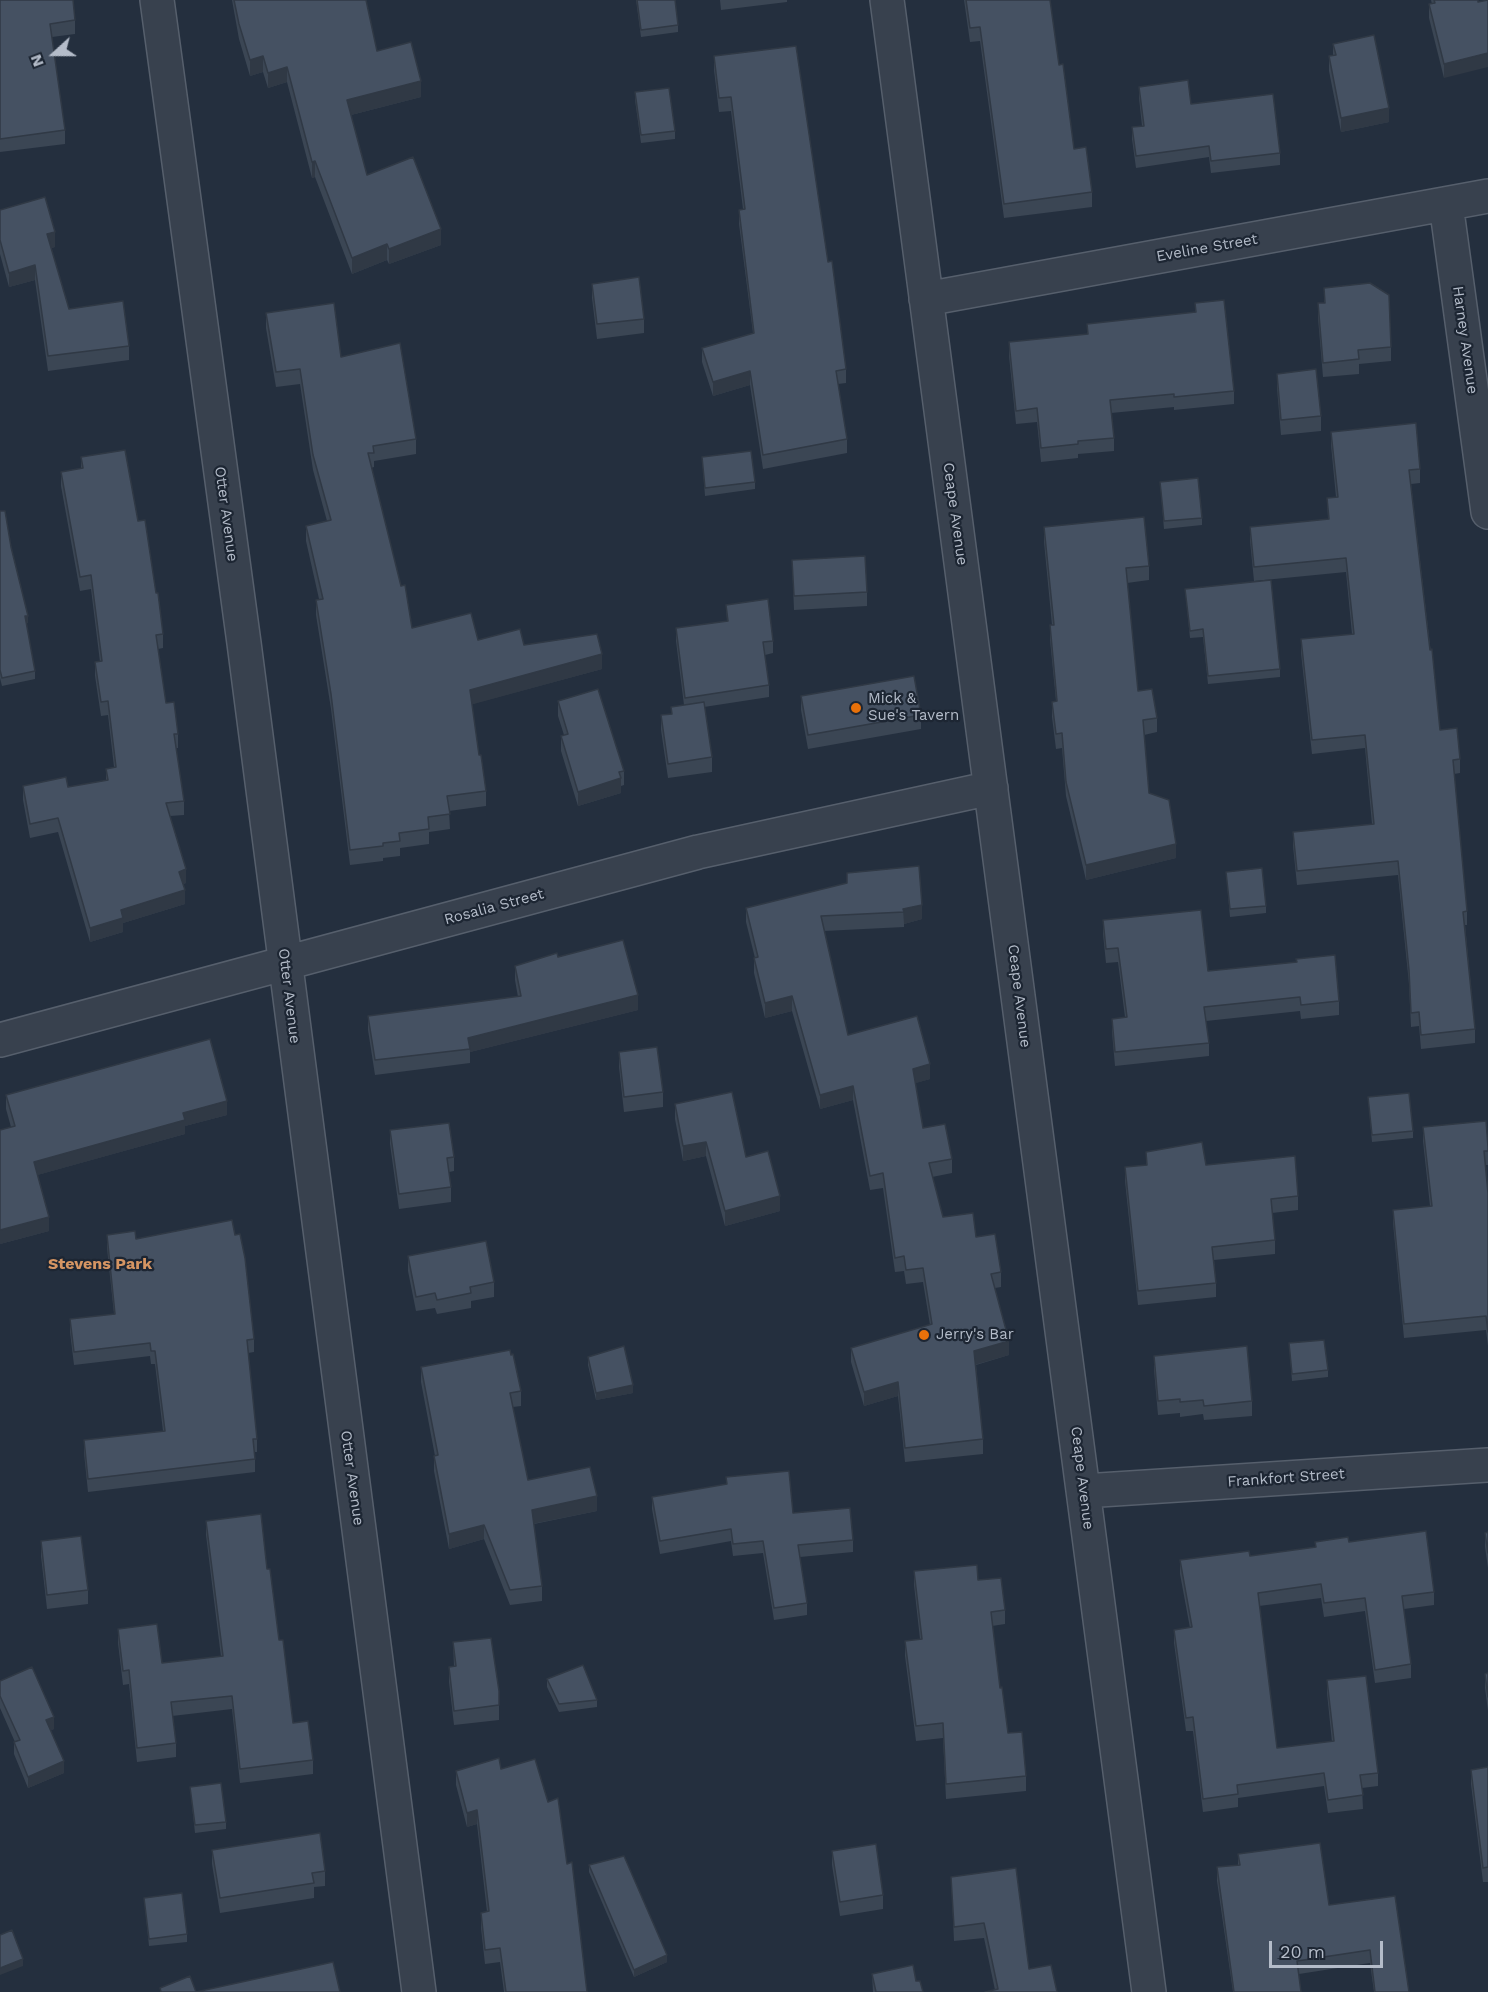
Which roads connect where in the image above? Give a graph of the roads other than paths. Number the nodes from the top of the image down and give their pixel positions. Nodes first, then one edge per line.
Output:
1 (157, 0) edge
2 (887, 0) edge
3 (1488, 196) edge
4 (1446, 204) junction
5 (926, 299) junction
6 (1488, 512) edge
7 (992, 788) junction
8 (285, 963) junction
9 (0, 1040) edge
10 (1488, 1465) edge
11 (1084, 1491) junction
12 (419, 1992) edge
13 (1149, 1992) edge

1 - 8 street, Otter Avenue
2 - 5 street, Ceape Avenue
3 - 4 street, Eveline Street
4 - 5 street, Eveline Street
4 - 6 street, Harney Avenue
5 - 7 street, Ceape Avenue
7 - 8 street, Rosalia Street
7 - 11 street, Ceape Avenue
8 - 9 street, Rosalia Street
8 - 12 street, Otter Avenue
10 - 11 street, Frankfort Street
11 - 13 street, Ceape Avenue

